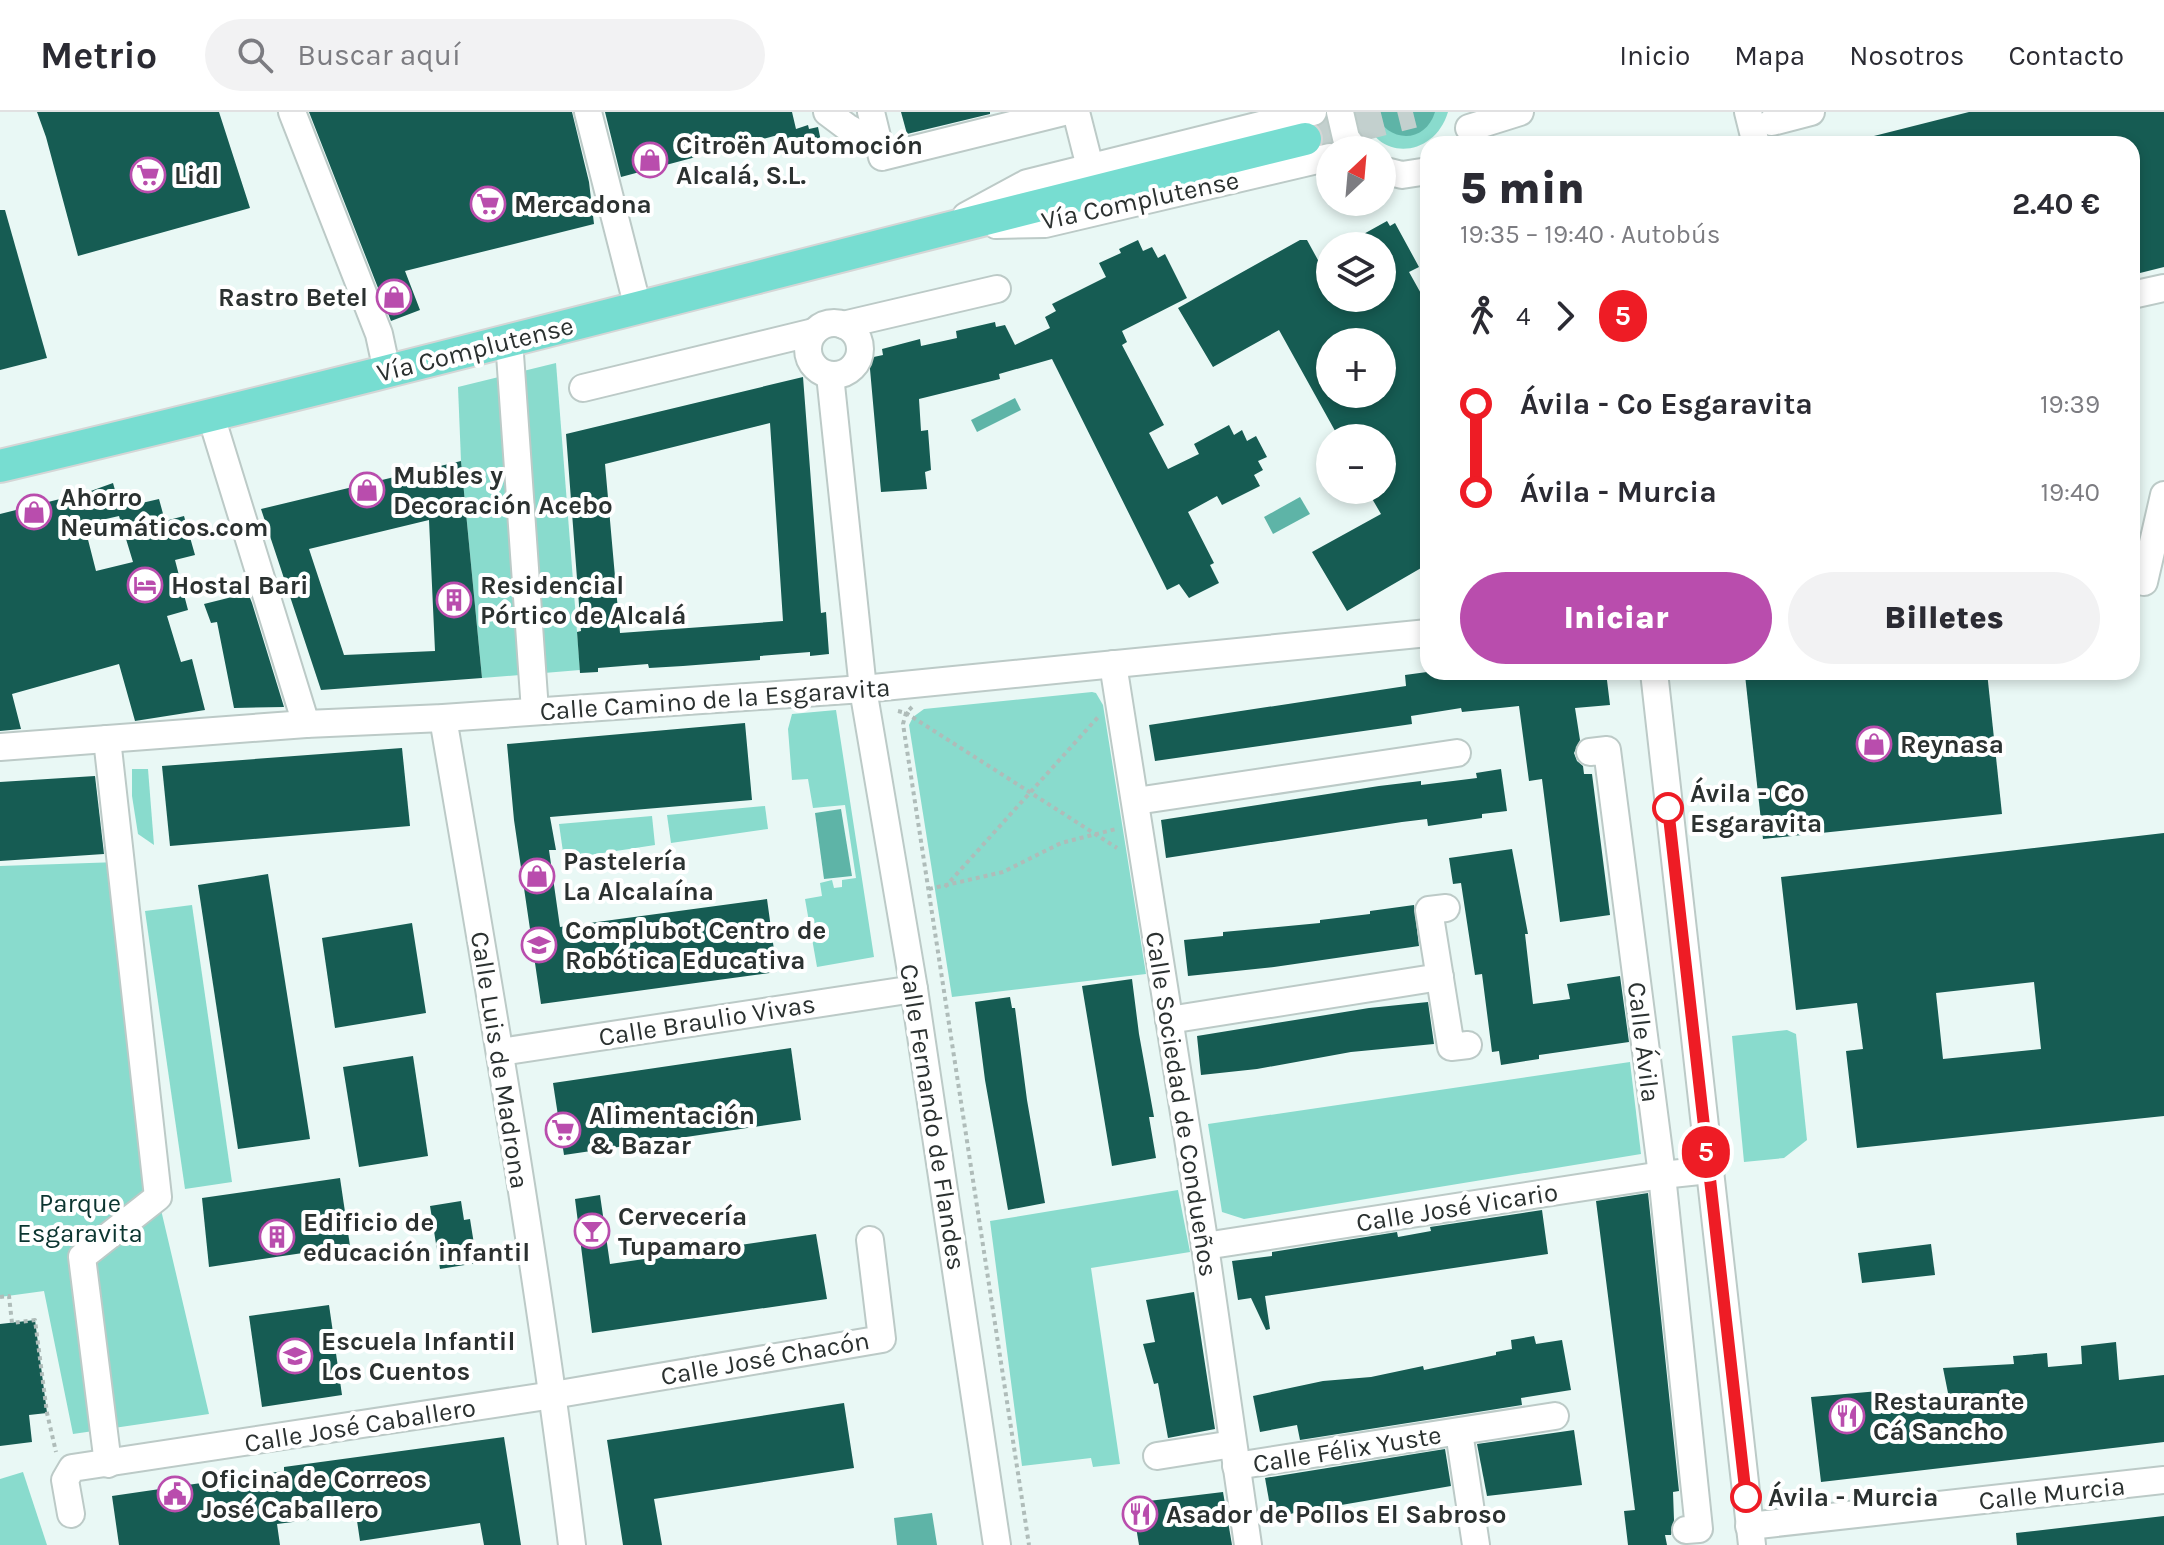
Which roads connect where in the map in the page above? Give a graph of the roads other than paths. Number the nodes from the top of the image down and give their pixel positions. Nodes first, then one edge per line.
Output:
1 (292, 112) edge
2 (588, 112) edge
3 (827, 112) edge
4 (871, 112) edge
5 (1064, 112) edge
6 (1076, 112) edge
7 (1340, 112) edge
8 (1520, 112) edge
9 (1811, 112) edge
10 (1760, 117) edge
11 (1468, 128) edge
12 (1316, 136) edge
13 (1346, 136) edge
14 (879, 145) junction
15 (1090, 167) junction
16 (1420, 172) edge
17 (1396, 174) edge
18 (948, 226) junction
19 (2164, 288) edge
20 (997, 289) dead end
21 (2140, 293) edge
22 (638, 308) junction
23 (843, 325) junction
24 (814, 332) junction
25 (509, 340) junction
26 (387, 371) junction
27 (830, 375) junction
28 (583, 388) dead end
29 (211, 416) junction
30 (0, 466) edge
31 (2164, 495) edge
32 (2147, 581) edge
33 (1420, 634) edge
34 (1113, 664) junction
35 (1655, 680) edge
36 (866, 701) junction
37 (535, 711) junction
38 (443, 718) junction
39 (306, 724) junction
40 (107, 739) junction
41 (0, 747) edge
42 (1590, 752) dead end
43 (1457, 753) dead end
44 (1136, 801) junction
45 (1446, 908) dead end
46 (1440, 977) junction
47 (914, 989) junction
48 (1169, 1020) junction
49 (1468, 1045) dead end
50 (500, 1052) junction
51 (1709, 1170) junction
52 (1662, 1175) junction
53 (870, 1240) dead end
54 (1205, 1246) junction
55 (553, 1395) junction
56 (1555, 1416) dead end
57 (1459, 1432) junction
58 (1235, 1455) junction
59 (1157, 1456) dead end
60 (108, 1464) junction
61 (2164, 1480) edge
62 (71, 1514) dead end
63 (1686, 1530) dead end
64 (1750, 1536) edge
65 (572, 1545) edge
66 (997, 1545) edge
67 (1248, 1545) edge
68 (1476, 1545) edge

1 - 26 street
2 - 22 street
3 - 14 street
4 - 14 street
5 - 14 street
6 - 15 street
7 - 13 street
8 - 11 street
9 - 10 street
12 - 15 street, Vía Complutense
12 - 18 main road, Vía Complutense
15 - 18 street, Vía Complutense
16 - 17 street
18 - 22 main road, Vía Complutense
19 - 21 street
20 - 23 street
22 - 25 main road, Vía Complutense
23 - 24 street
23 - 27 street
24 - 27 street
24 - 28 street
25 - 26 main road, Vía Complutense
25 - 37 street
26 - 29 main road, Vía Complutense
27 - 36 street, Calle Fernando de Flandes
29 - 30 main road, Vía Complutense
29 - 39 street
31 - 32 street
33 - 34 street, Calle Camino de la Esgaravita
34 - 36 street, Calle Camino de la Esgaravita
34 - 44 street, Calle Sociedad de Condueños
35 - 51 street, Calle Ávila
36 - 37 street, Calle Camino de la Esgaravita
36 - 47 street, Calle Fernando de Flandes
37 - 38 street, Calle Camino de la Esgaravita
38 - 39 street, Calle Camino de la Esgaravita
38 - 50 street, Calle Luis de Madrona
39 - 40 street, Calle Camino de la Esgaravita
40 - 41 street, Calle Camino de la Esgaravita
40 - 60 street
42 - 52 street, Calle Ávila
43 - 44 street
44 - 48 street, Calle Sociedad de Condueños
45 - 46 street
46 - 48 street
46 - 49 street
47 - 50 street, Calle Braulio Vivas
47 - 66 street, Calle Fernando de Flandes
48 - 54 street, Calle Sociedad de Condueños
50 - 55 street, Calle Luis de Madrona
51 - 52 street, Calle José Vicario
51 - 64 street, Calle Ávila
52 - 54 street, Calle José Vicario
52 - 63 street, Calle Ávila
53 - 55 street, Calle José Chacón
54 - 58 street, Calle Sociedad de Condueños
55 - 60 street, Calle José Caballero
55 - 65 street, Calle Luis de Madrona
56 - 57 street, Calle Félix Yuste
57 - 58 street, Calle Félix Yuste
57 - 68 street, Calle Félix Yuste
58 - 59 street, Calle Félix Yuste
58 - 67 street, Calle Sociedad de Condueños
60 - 62 street, Calle José Caballero
61 - 64 street, Calle Murcia

